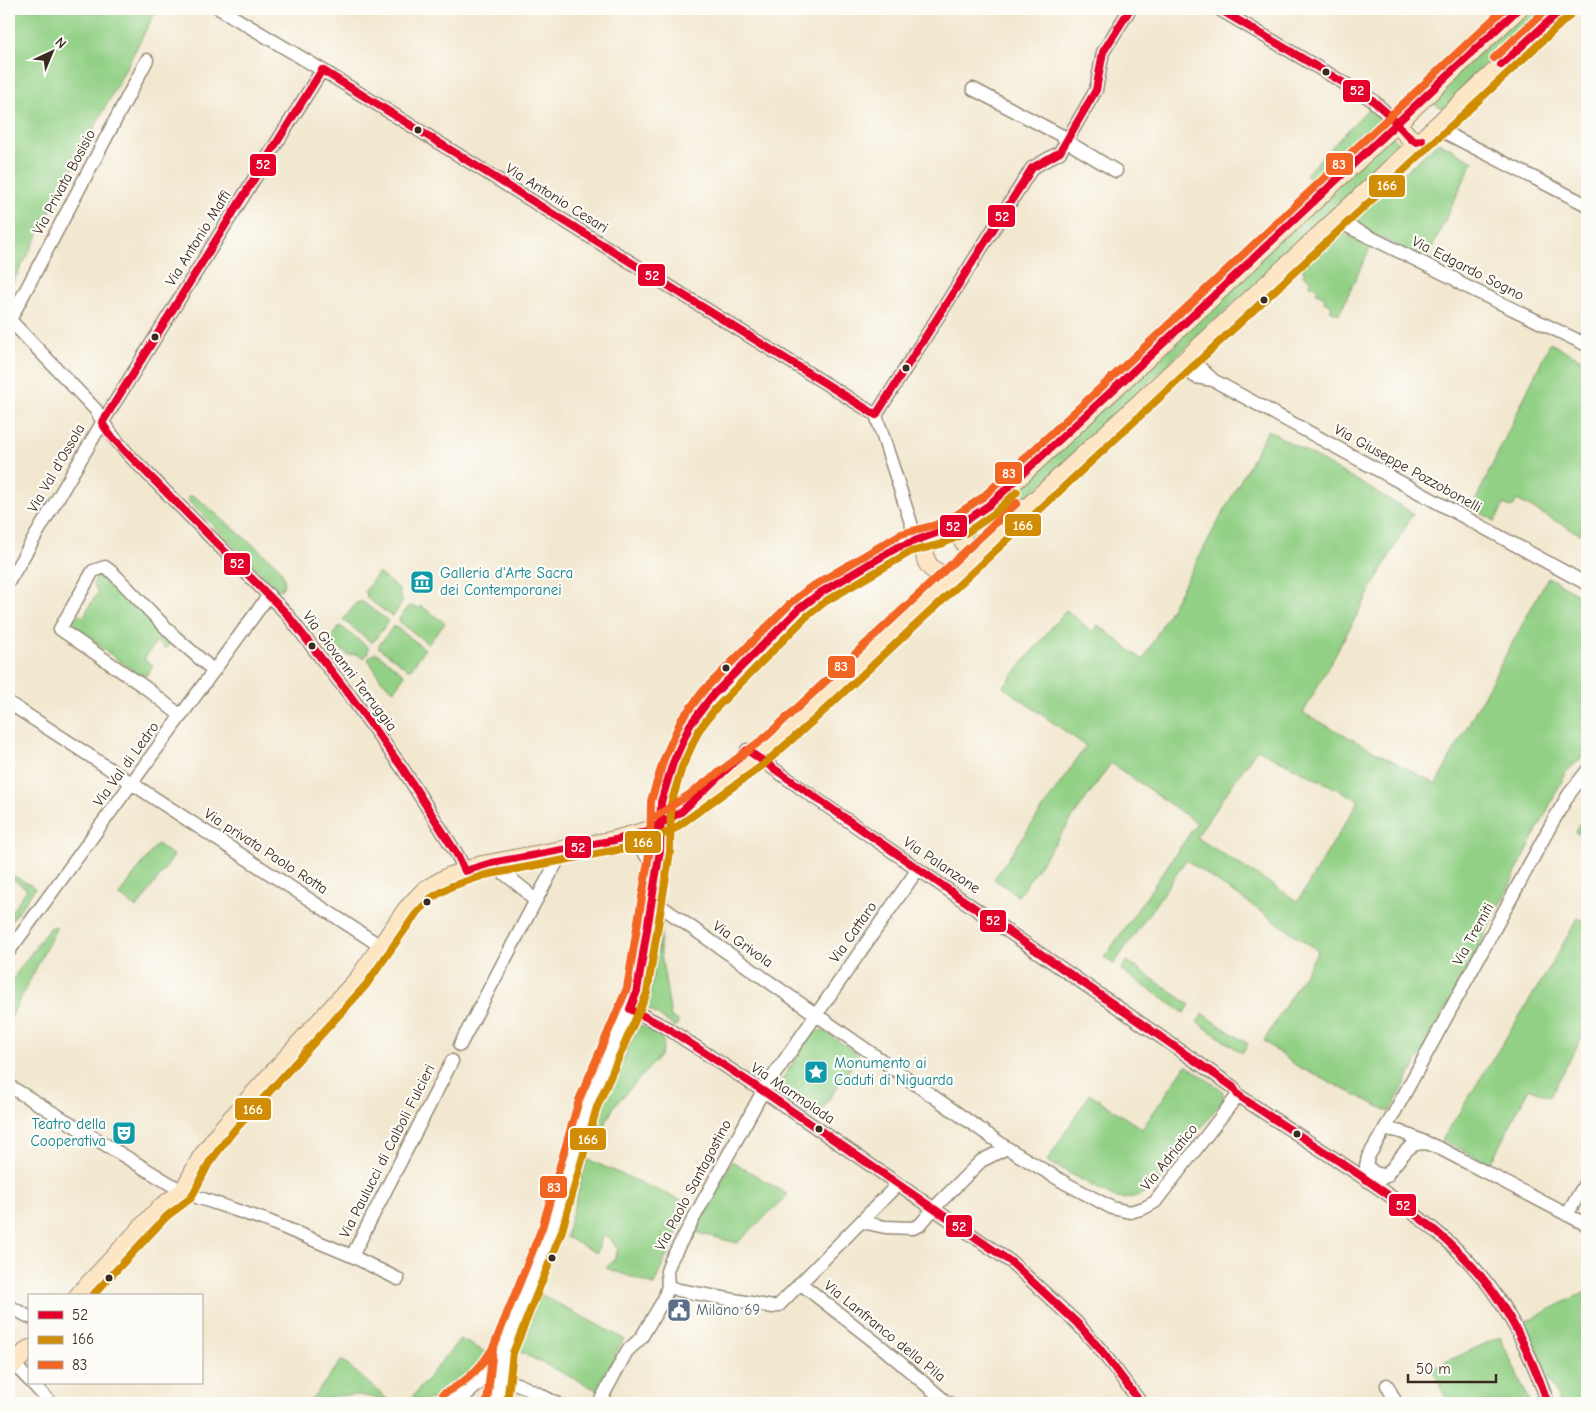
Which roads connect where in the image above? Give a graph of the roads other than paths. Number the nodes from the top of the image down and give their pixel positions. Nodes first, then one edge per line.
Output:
1 (220, 9) edge
2 (1130, 9) edge
3 (1219, 9) edge
4 (1518, 9) edge
5 (1562, 9) edge
6 (147, 60) dead end
7 (322, 70) junction
8 (973, 89) dead end
9 (1403, 117) junction
10 (1437, 124) junction
11 (1067, 140) junction
12 (1420, 141) junction
13 (1116, 171) dead end
14 (1587, 205) edge
15 (1335, 220) junction
16 (9, 320) edge
17 (1587, 345) edge
18 (1194, 352) junction
19 (1180, 366) junction
20 (1213, 380) junction
21 (876, 415) junction
22 (102, 423) junction
23 (938, 534) junction
24 (918, 540) junction
25 (925, 558) junction
26 (960, 569) junction
27 (9, 581) edge
28 (1587, 584) edge
29 (273, 600) junction
30 (214, 671) junction
31 (9, 703) edge
32 (181, 716) junction
33 (752, 754) junction
34 (1587, 771) edge
35 (132, 783) junction
36 (660, 825) junction
37 (621, 838) junction
38 (564, 849) junction
39 (491, 863) junction
40 (918, 869) junction
41 (465, 871) junction
42 (657, 873) junction
43 (652, 900) junction
44 (535, 902) junction
45 (382, 947) junction
46 (9, 951) edge
47 (630, 1008) junction
48 (816, 1015) junction
49 (460, 1045) dead end
50 (452, 1061) dead end
51 (9, 1086) edge
52 (763, 1092) junction
53 (1238, 1095) junction
54 (1393, 1115) junction
55 (1384, 1130) junction
56 (1401, 1132) junction
57 (1426, 1143) junction
58 (1007, 1148) junction
59 (1408, 1149) junction
60 (1368, 1157) junction
61 (1346, 1166) junction
62 (1386, 1176) junction
63 (1367, 1179) junction
64 (1587, 1180) edge
65 (898, 1184) junction
66 (182, 1192) junction
67 (1388, 1195) junction
68 (934, 1208) junction
69 (1567, 1215) junction
70 (862, 1222) junction
71 (1587, 1225) edge
72 (352, 1256) junction
73 (398, 1279) dead end
74 (800, 1283) junction
75 (668, 1286) junction
76 (80, 1294) edge
77 (9, 1306) edge
78 (28, 1316) edge
79 (28, 1351) edge
80 (502, 1355) junction
81 (11, 1367) edge
82 (500, 1378) junction
83 (28, 1379) edge
84 (33, 1384) edge
85 (1387, 1385) dead end
86 (466, 1396) edge
87 (600, 1401) edge
88 (51, 1403) edge
89 (448, 1403) edge
90 (497, 1403) edge
91 (556, 1403) edge
92 (949, 1403) edge
93 (1141, 1403) edge
94 (1396, 1403) edge
95 (1548, 1403) edge

1 - 7 street, Via Antonio Cesari
2 - 11 street
3 - 9 street
4 - 9 main road
5 - 10 main road
6 - 16 street, Via Privata Bosisio
7 - 21 street, Via Antonio Cesari
7 - 22 street, Via Antonio Maffi
8 - 11 street
9 - 10 main road
9 - 12 main road
9 - 23 main road
10 - 12 main road
10 - 14 street
11 - 13 street
11 - 21 street
12 - 15 main road
15 - 17 street, Via Edgardo Sogno
15 - 18 main road
16 - 22 street, Via Giovanni Terruggia
18 - 19 main road
18 - 20 street, Via Giuseppe Pozzobonelli
19 - 20 street, Via Giuseppe Pozzobonelli
19 - 26 main road
20 - 28 street, Via Giuseppe Pozzobonelli
21 - 24 street
22 - 27 street, Via Val d'Ossola
22 - 29 street, Via Giovanni Terruggia
23 - 24 main road
23 - 25 main road
23 - 26 main road
24 - 25 street
24 - 36 main road
25 - 26 main road
26 - 33 main road
29 - 30 street, Via Val di Ledro
29 - 41 street, Via Giovanni Terruggia
30 - 32 street, Via Val di Ledro
30 - 32 street
31 - 35 street, Via privata Paolo Rotta
32 - 35 street, Via Val di Ledro
33 - 36 main road
33 - 40 street, Via Palanzone
34 - 54 street, Via Tremiti
35 - 45 street, Via privata Paolo Rotta
35 - 46 street, Via Val di Ledro
36 - 37 main road
36 - 42 street
37 - 38 main road
37 - 42 street
38 - 39 main road
38 - 44 street
39 - 41 main road
39 - 44 street
40 - 48 street, Via Cattaro
40 - 53 street, Via Palanzone
41 - 45 main road
42 - 43 street
43 - 47 street
43 - 48 street, Via Grivola
44 - 49 street
45 - 66 main road
47 - 52 street, Via Marmolada
47 - 80 street
48 - 52 street, Via Cattaro
48 - 58 street, Via Grivola
50 - 72 street, Via Paulucci di Calboli Fulcieri
51 - 66 street
52 - 65 street, Via Marmolada
52 - 75 street, Via Paolo Santagostino
53 - 58 street, Via Adriatico
53 - 61 street, Via Palanzone
54 - 55 street, Via Tremiti
54 - 56 street
55 - 56 street
55 - 60 street
56 - 57 street
56 - 59 street
57 - 59 street
57 - 69 street
58 - 68 street
59 - 62 street
60 - 61 street
60 - 62 street
61 - 63 street, Via Palanzone
62 - 63 street
62 - 67 street
63 - 67 street, Via Palanzone
64 - 69 street
65 - 68 street, Via Marmolada
65 - 70 street
66 - 72 street
66 - 76 main road
67 - 95 street, Via Palanzone
68 - 70 street
68 - 93 street, Via Marmolada
69 - 71 street
70 - 74 street
72 - 73 street
74 - 75 street
74 - 92 street, Via Lanfranco della Pila
75 - 87 street, Via Paolo Santagostino
77 - 78 street
79 - 81 main road
80 - 82 street
80 - 86 street
81 - 83 street
82 - 90 street
82 - 91 street
84 - 88 street
85 - 94 street
86 - 89 street
86 - 90 street

